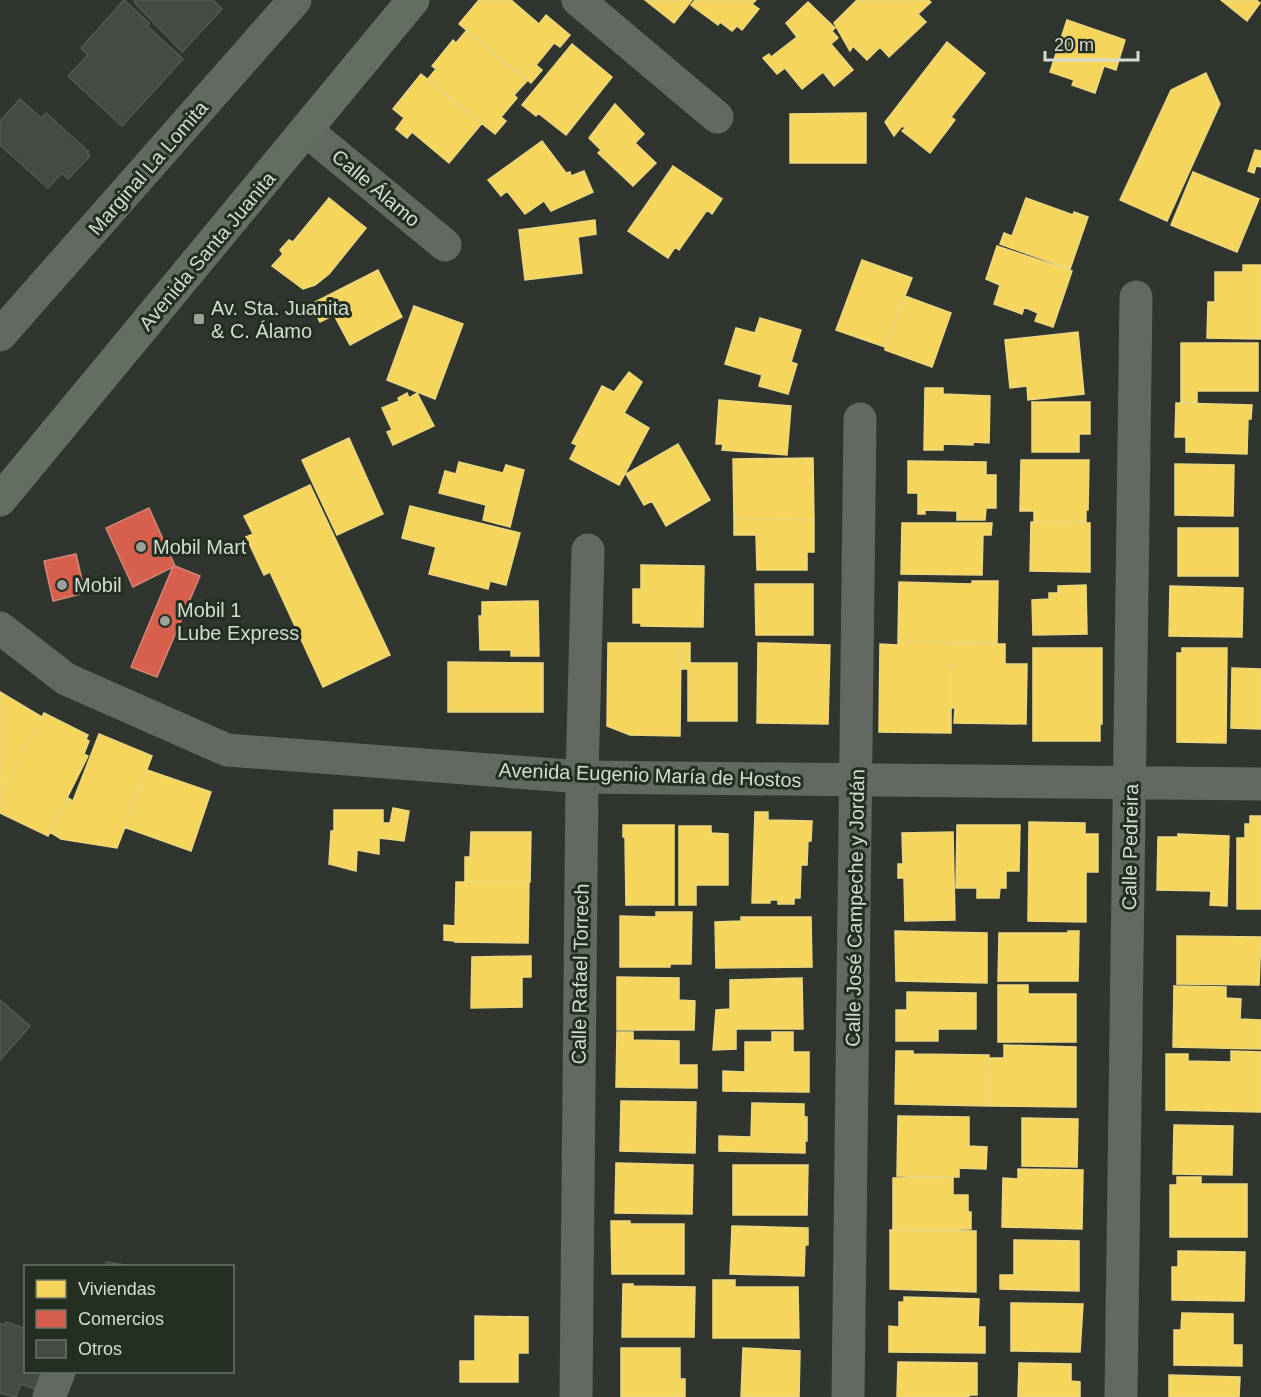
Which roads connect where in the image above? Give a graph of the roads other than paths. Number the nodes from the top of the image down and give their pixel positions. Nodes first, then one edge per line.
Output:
1 (295, 0) edge
2 (413, 0) edge
3 (578, 0) edge
4 (717, 117) dead end
5 (307, 131) junction
6 (445, 245) dead end
7 (1136, 297) dead end
8 (0, 335) edge
9 (860, 419) dead end
10 (0, 500) edge
11 (588, 550) dead end
12 (0, 628) edge
13 (582, 777) junction
14 (856, 781) junction
15 (1131, 783) junction
16 (1261, 784) edge
17 (58, 1373) edge
18 (50, 1397) edge
19 (576, 1397) edge
20 (848, 1397) edge
21 (1121, 1397) edge

1 - 8 street, Marginal La Lomita
2 - 5 street, Avenida Santa Juanita
3 - 4 street
5 - 6 street, Calle Álamo
5 - 10 street, Avenida Santa Juanita
7 - 15 street, Calle Pedreira
9 - 14 street, Calle José Campeche y Jordán
11 - 13 street, Calle Rafael Torrech
12 - 13 street, Avenida Eugenio María de Hostos
13 - 14 street, Avenida Eugenio María de Hostos
13 - 19 street, Calle Rafael Torrech
14 - 15 street, Avenida Eugenio María de Hostos
14 - 20 street, Calle José Campeche y Jordán
15 - 16 street, Avenida Eugenio María de Hostos
15 - 21 street, Calle Pedreira
17 - 18 street

